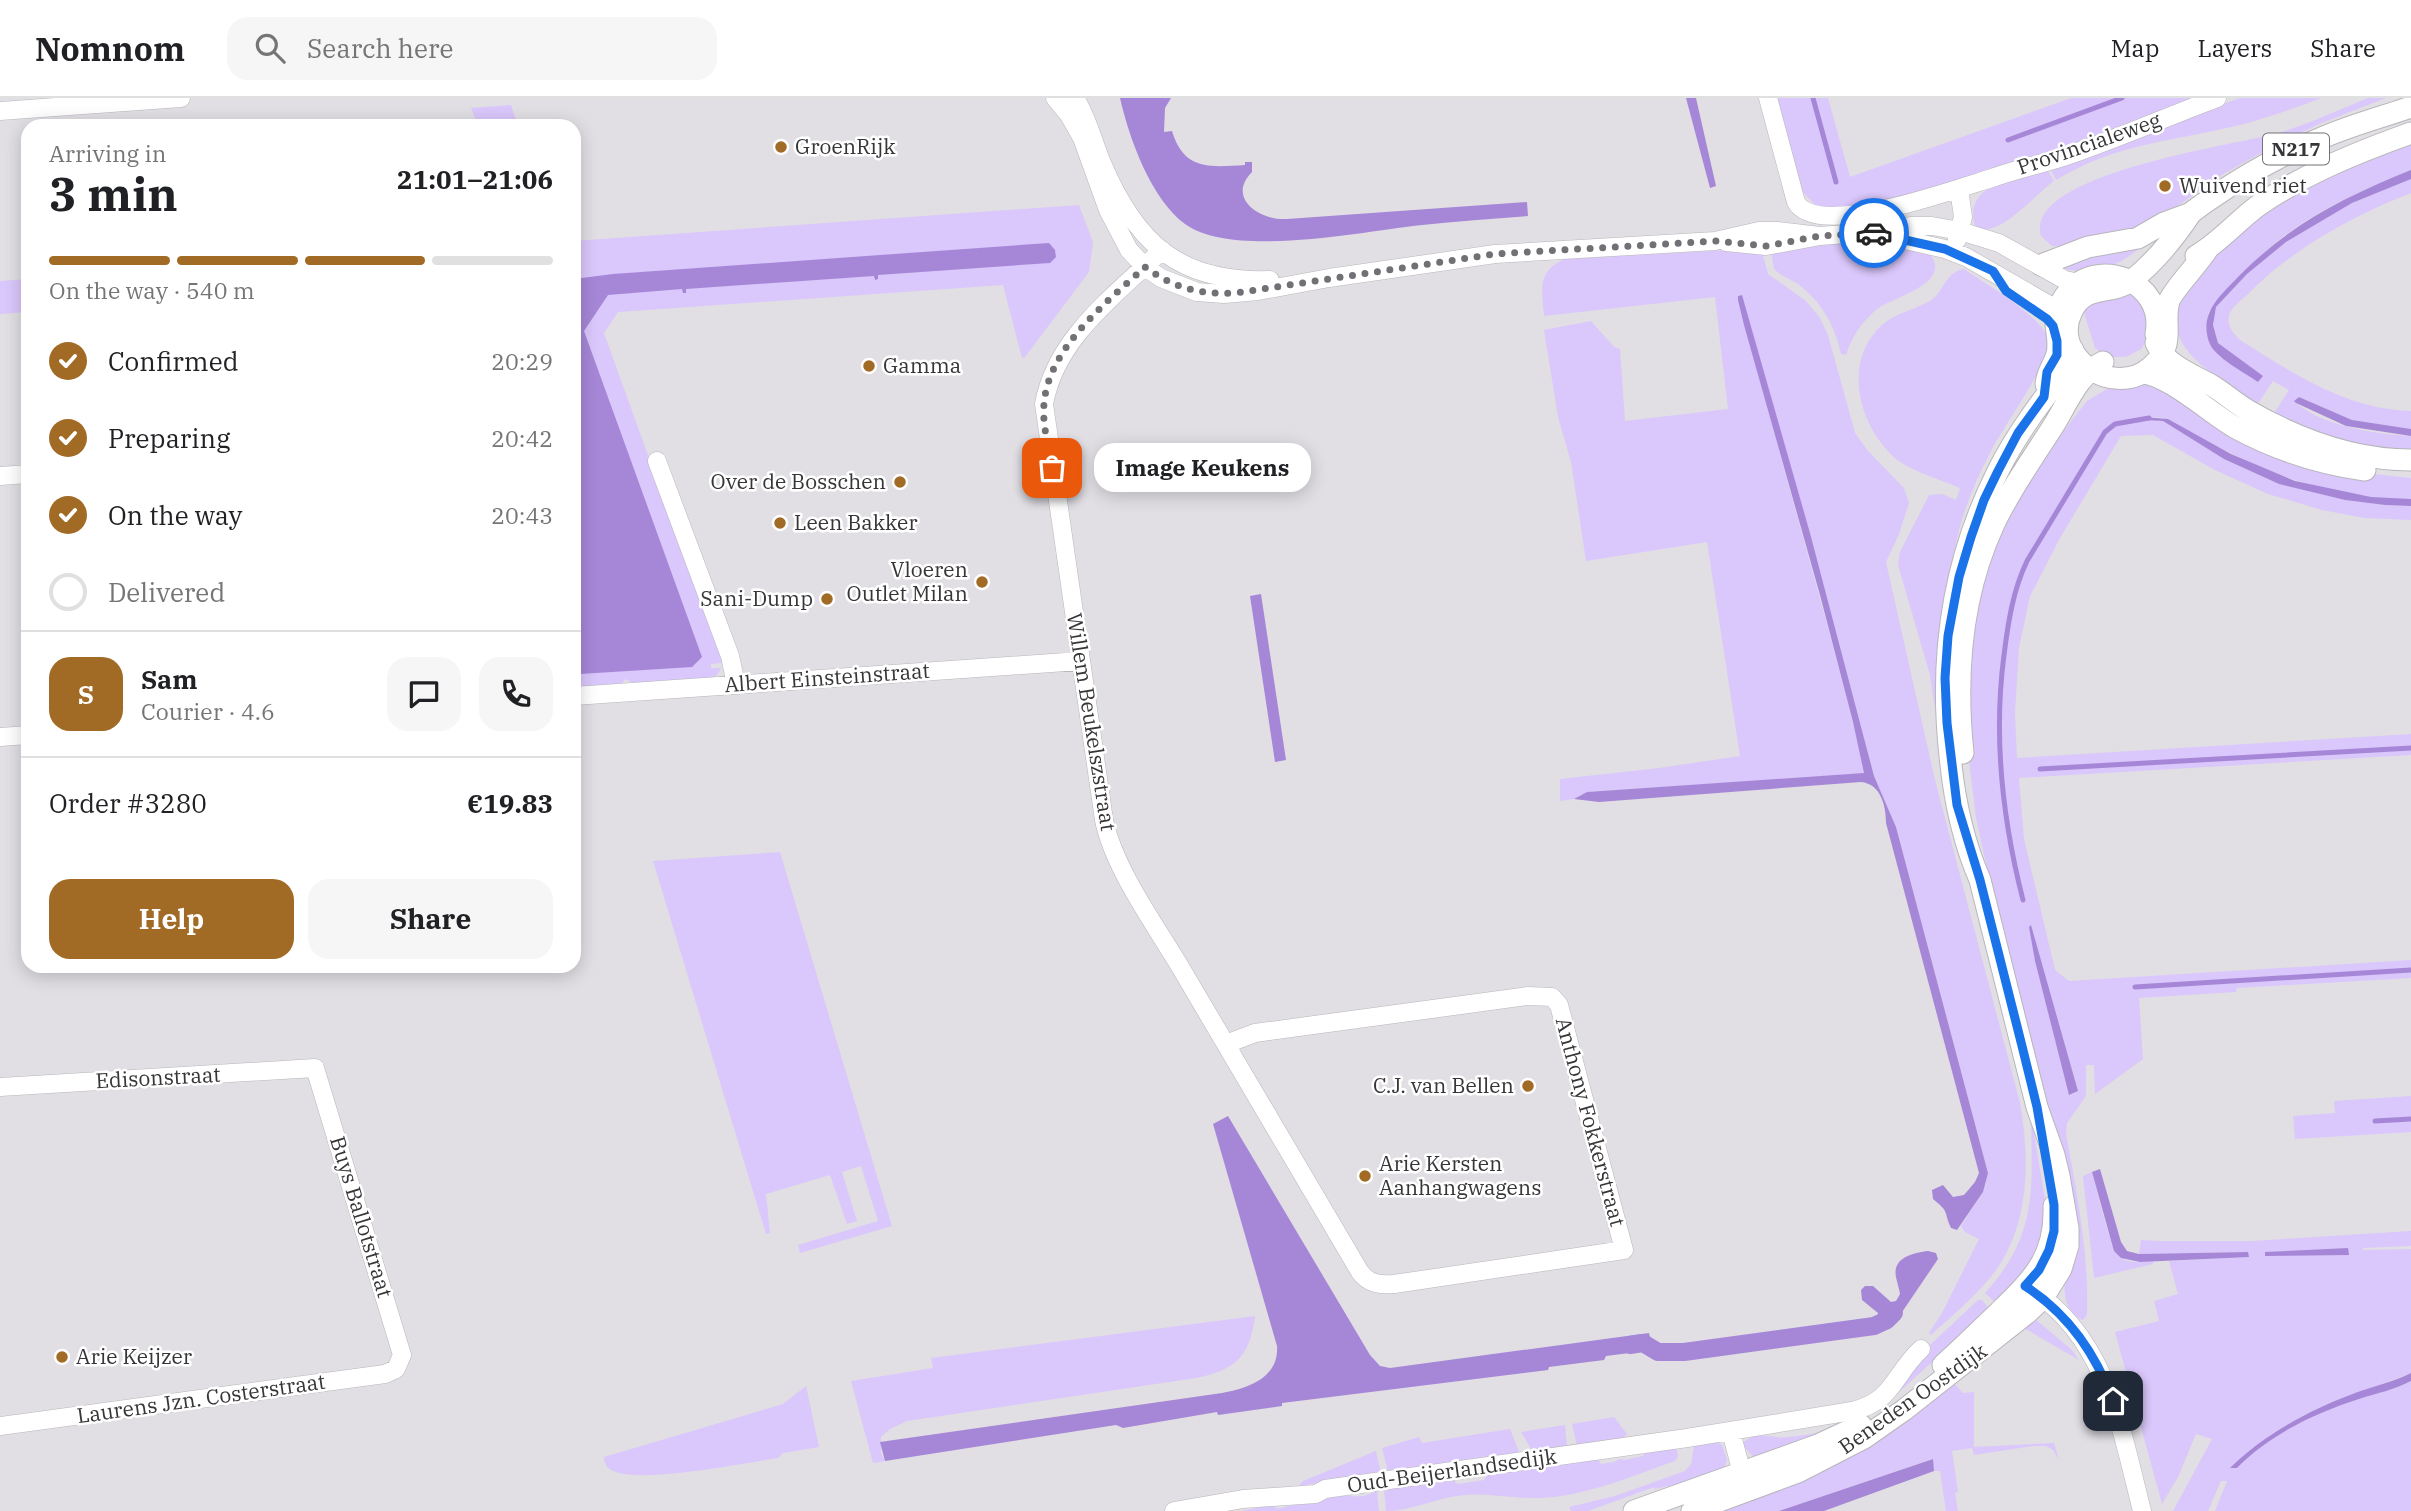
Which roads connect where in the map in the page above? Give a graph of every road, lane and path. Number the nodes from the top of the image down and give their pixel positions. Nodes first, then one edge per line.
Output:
1 (181, 98) edge
2 (1055, 98) edge
3 (1075, 98) edge
4 (1768, 98) edge
5 (2217, 98) edge
6 (2411, 107) edge
7 (0, 111) edge
8 (2411, 133) edge
9 (1959, 189) junction
10 (2191, 213) junction
11 (1960, 231) junction
12 (1871, 232) junction
13 (1162, 250) junction
14 (1953, 252) junction
15 (2041, 265) junction
16 (1145, 267) junction
17 (1329, 278) junction
18 (2122, 278) junction
19 (2079, 283) junction
20 (2064, 323) junction
21 (2161, 331) junction
22 (2099, 369) junction
23 (2142, 373) junction
24 (2411, 460) edge
25 (657, 461) dead end
26 (2411, 473) edge
27 (21, 474) edge
28 (0, 476) edge
29 (1080, 661) junction
30 (736, 684) junction
31 (581, 695) edge
32 (21, 736) edge
33 (0, 737) edge
34 (1980, 880) junction
35 (1226, 1044) junction
36 (315, 1068) joint
37 (0, 1087) edge
38 (2037, 1107) junction
39 (1380, 1285) joint
40 (2025, 1286) junction
41 (2043, 1298) junction
42 (1921, 1349) dead end
43 (398, 1366) joint
44 (0, 1426) edge
45 (1731, 1432) junction
46 (1744, 1482) junction
47 (1174, 1511) edge
48 (1634, 1511) edge
49 (1692, 1511) edge
50 (2142, 1511) edge

1 - 7 street
2 - 16 street
3 - 13 street
4 - 9 street, Provincialeweg
5 - 9 street, Provincialeweg
6 - 10 main road, N217
8 - 21 main road, N217
9 - 11 street
10 - 15 main road
10 - 18 main road, N217
11 - 12 street
11 - 14 street
11 - 15 street
12 - 14 street
12 - 17 street
13 - 16 street, Willem Beukelszstraat
13 - 17 street
14 - 20 street
15 - 19 street
16 - 17 street
16 - 29 street, Willem Beukelszstraat
18 - 19 main road
18 - 20 main road, N217
18 - 21 main road
19 - 20 main road
20 - 22 main road
20 - 22 main road
20 - 34 main road
21 - 22 main road, N217
21 - 23 main road, N217
21 - 24 main road
22 - 23 main road
22 - 34 main road
23 - 26 main road
25 - 30 street
27 - 28 street
29 - 30 street, Albert Einsteinstraat
29 - 35 street, Willem Beukelszstraat
30 - 31 street, Albert Einsteinstraat
32 - 33 street
34 - 38 main road
35 - 39 street, Willem Beukelszstraat
35 - 39 street, Anthony Fokkerstraat
36 - 37 street, Edisonstraat
36 - 43 street, Buys Ballotstraat
38 - 40 main road, Beneden Oostdijk
38 - 41 main road, Beneden Oostdijk
40 - 41 street
40 - 46 main road, Beneden Oostdijk
41 - 46 main road, Beneden Oostdijk
41 - 50 street
42 - 45 street, Oud-Beijerlandsedijk
43 - 44 street, Laurens Jzn. Costerstraat
45 - 46 street
45 - 47 street, Oud-Beijerlandsedijk
46 - 48 main road, Beneden Oostdijk
46 - 49 main road, Beneden Oostdijk

